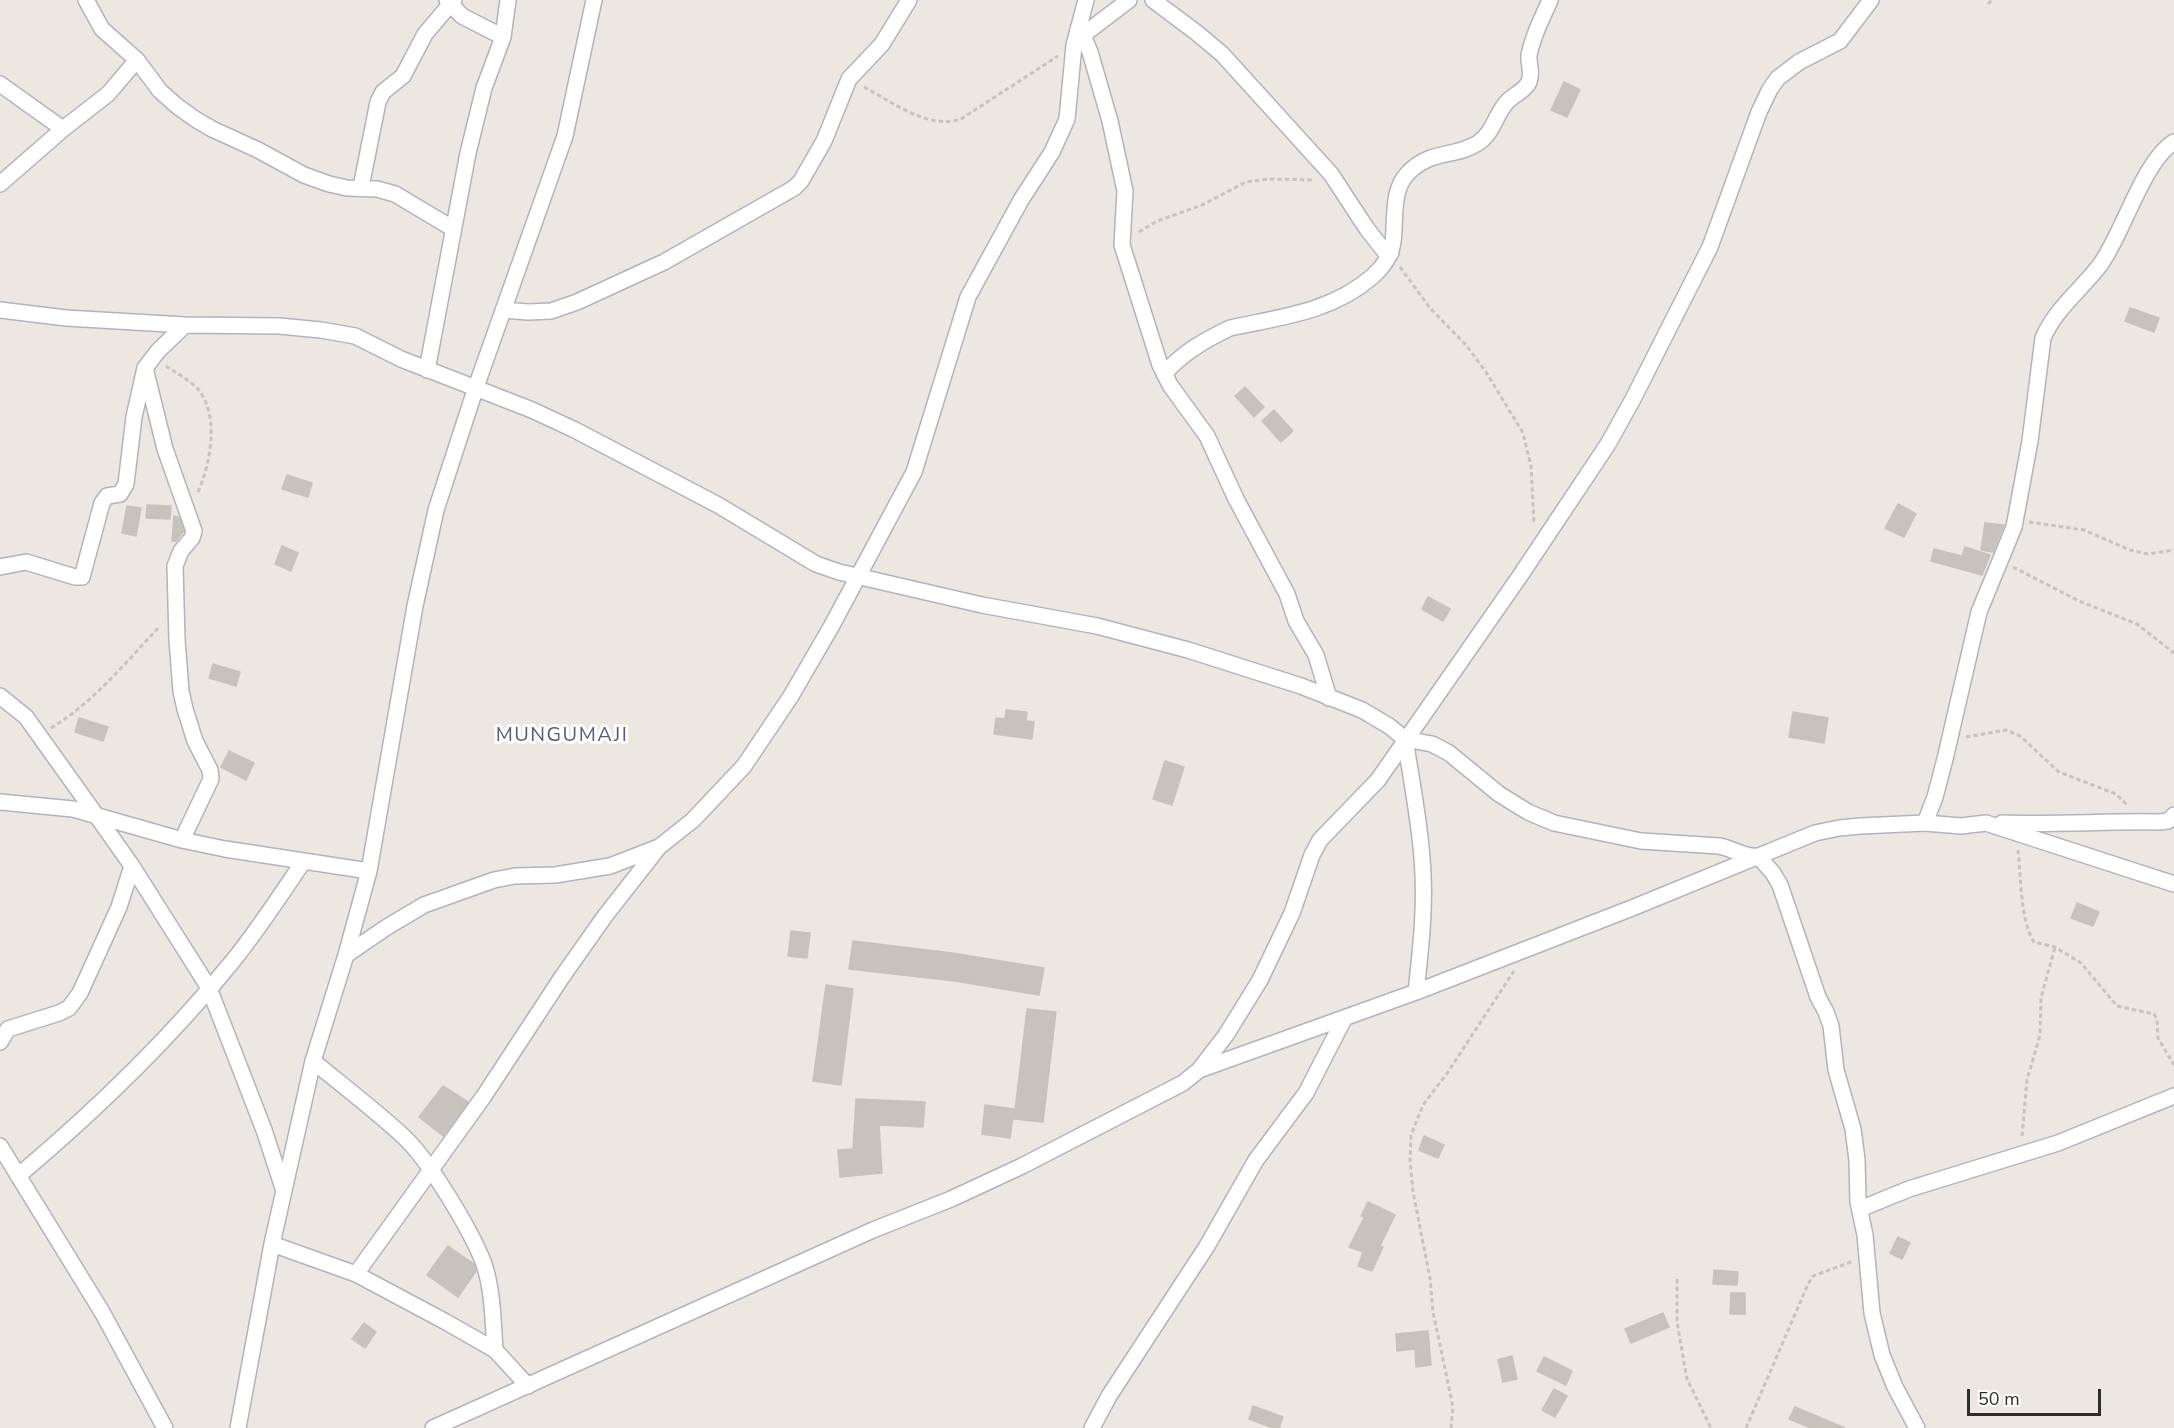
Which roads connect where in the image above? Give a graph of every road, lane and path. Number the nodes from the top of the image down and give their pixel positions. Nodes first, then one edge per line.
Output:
1 (86, 0) edge
2 (508, 0) edge
3 (594, 0) edge
4 (909, 0) edge
5 (1086, 0) edge
6 (1129, 0) edge
7 (1153, 0) edge
8 (1550, 0) edge
9 (1871, 0) edge
10 (1992, 0) edge
11 (450, 2) edge
12 (1988, 4) dead end
13 (1079, 36) junction
14 (502, 37) junction
15 (137, 60) junction
16 (849, 79) junction
17 (0, 84) edge
18 (63, 129) junction
19 (2174, 142) edge
20 (1335, 180) junction
21 (0, 184) edge
22 (361, 187) junction
23 (452, 228) junction
24 (1122, 245) junction
25 (1390, 253) junction
26 (0, 310) edge
27 (503, 310) junction
28 (185, 326) junction
29 (149, 363) junction
30 (427, 370) junction
31 (1164, 374) junction
32 (476, 387) junction
33 (188, 512) junction
34 (2016, 520) junction
35 (2174, 550) edge
36 (1536, 553) junction
37 (2001, 561) junction
38 (0, 567) edge
39 (857, 575) junction
40 (175, 609) junction
41 (2174, 653) edge
42 (0, 696) edge
43 (1329, 698) junction
44 (39, 736) junction
45 (1405, 739) junction
46 (1950, 740) junction
47 (0, 802) edge
48 (96, 815) junction
49 (2174, 816) edge
50 (2143, 822) junction
51 (1925, 823) junction
52 (1986, 823) junction
53 (2016, 833) junction
54 (182, 840) junction
55 (658, 847) junction
56 (1758, 856) junction
57 (303, 862) junction
58 (132, 866) junction
59 (369, 871) junction
60 (2174, 884) edge
61 (1530, 947) junction
62 (2055, 947) junction
63 (346, 955) junction
64 (209, 988) junction
65 (1416, 992) junction
66 (1344, 1019) junction
67 (1, 1036) edge
68 (313, 1061) junction
69 (2174, 1065) edge
70 (1199, 1070) junction
71 (2174, 1096) edge
72 (2, 1154) edge
73 (2008, 1160) junction
74 (431, 1171) junction
75 (18, 1176) junction
76 (284, 1191) junction
77 (1860, 1209) junction
78 (272, 1244) junction
79 (1866, 1254) junction
80 (356, 1274) junction
81 (1677, 1279) dead end
82 (495, 1350) junction
83 (528, 1386) junction
84 (165, 1428) edge
85 (238, 1428) edge
86 (433, 1428) edge
87 (1092, 1428) edge
88 (1451, 1428) edge
89 (1711, 1428) edge
90 (1746, 1428) edge
91 (1917, 1428) edge

1 - 15 street
2 - 14 street
3 - 27 street
4 - 16 street
5 - 13 street
6 - 13 street
7 - 20 street
8 - 25 street
9 - 36 street
10 - 12 path
11 - 14 street
11 - 22 street
13 - 16 path
13 - 24 street
13 - 39 street
14 - 23 street
15 - 18 street
15 - 22 street
16 - 27 street
17 - 18 street
18 - 21 street
19 - 34 street
20 - 24 path
20 - 25 street
22 - 23 street
23 - 30 street
24 - 31 street
25 - 31 street
25 - 36 path
26 - 28 street
27 - 32 street
28 - 29 street
28 - 30 street
29 - 33 street
29 - 33 path
29 - 38 street
30 - 32 street
31 - 43 street
32 - 39 street
32 - 59 street
33 - 40 street
34 - 35 path
34 - 37 street
36 - 45 street
37 - 41 path
37 - 46 street
39 - 43 street
39 - 55 street
40 - 44 path
40 - 54 street
42 - 44 street
43 - 45 street
44 - 48 street
45 - 56 street
45 - 65 street
45 - 70 street
46 - 50 path
46 - 51 street
47 - 48 street
48 - 54 street
48 - 58 street
49 - 50 street
50 - 52 street
51 - 52 street
51 - 56 street
52 - 53 street
53 - 60 street
53 - 62 path
54 - 57 street
55 - 63 street
55 - 74 street
56 - 61 street
56 - 77 street
57 - 59 street
57 - 64 street
58 - 64 street
58 - 67 street
59 - 63 street
61 - 65 street
61 - 88 path
62 - 69 path
62 - 73 path
63 - 68 street
64 - 75 street
64 - 76 street
65 - 66 street
66 - 70 street
66 - 87 street
68 - 74 street
68 - 76 street
70 - 83 street
71 - 73 street
72 - 75 street
73 - 77 street
74 - 80 street
74 - 82 street
75 - 84 street
76 - 78 street
77 - 79 street
78 - 80 street
78 - 85 street
79 - 90 path
79 - 91 street
80 - 82 street
81 - 89 path
82 - 83 street
83 - 86 street

